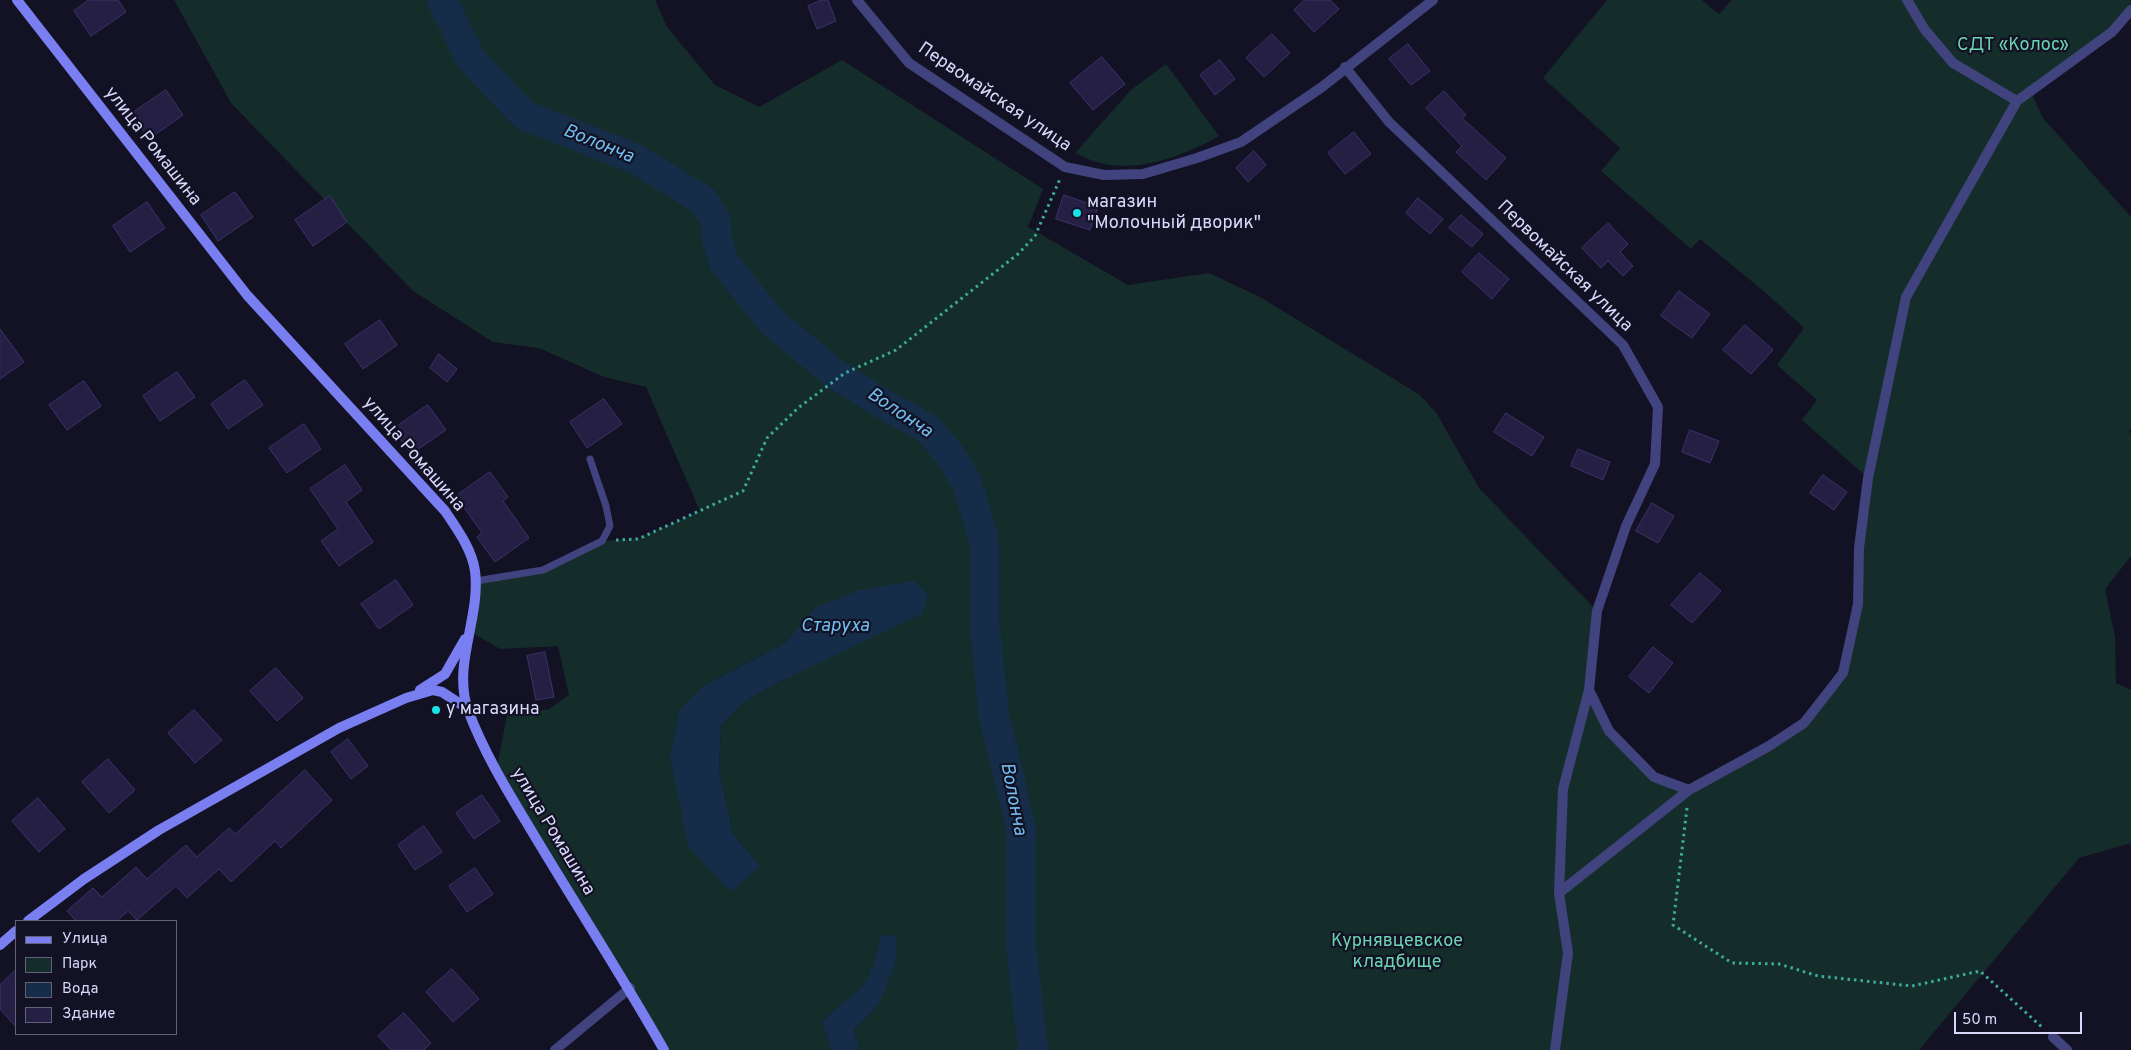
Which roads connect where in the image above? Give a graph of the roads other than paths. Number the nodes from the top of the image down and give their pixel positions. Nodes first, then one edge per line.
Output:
1 (16, 0) edge
2 (857, 0) edge
3 (1433, 0) edge
4 (1906, 0) edge
5 (2131, 10) edge
6 (1345, 67) junction
7 (2017, 101) junction
8 (590, 459) dead end
9 (476, 580) junction
10 (469, 631) junction
11 (1589, 690) junction
12 (406, 698) junction
13 (468, 709) junction
14 (1689, 790) junction
15 (1559, 893) junction
16 (29, 920) edge
17 (15, 932) edge
18 (0, 944) edge
19 (630, 988) junction
20 (2053, 1037) road end
21 (555, 1050) edge
22 (664, 1050) edge
23 (1555, 1050) edge
24 (2067, 1050) edge

1 - 9 street, улица Ромашина
2 - 6 street, Первомайская улица
3 - 6 street
4 - 7 street
5 - 7 street
6 - 11 street, Первомайская улица
7 - 14 street
8 - 9 lane
9 - 10 street, улица Ромашина
10 - 12 street
10 - 13 street, улица Ромашина
11 - 14 street
11 - 15 street, Первомайская улица
12 - 13 street
12 - 16 street
13 - 19 street, улица Ромашина
14 - 15 street
15 - 23 street, Первомайская улица
17 - 18 street
19 - 21 street
19 - 22 street, улица Ромашина
20 - 24 street

